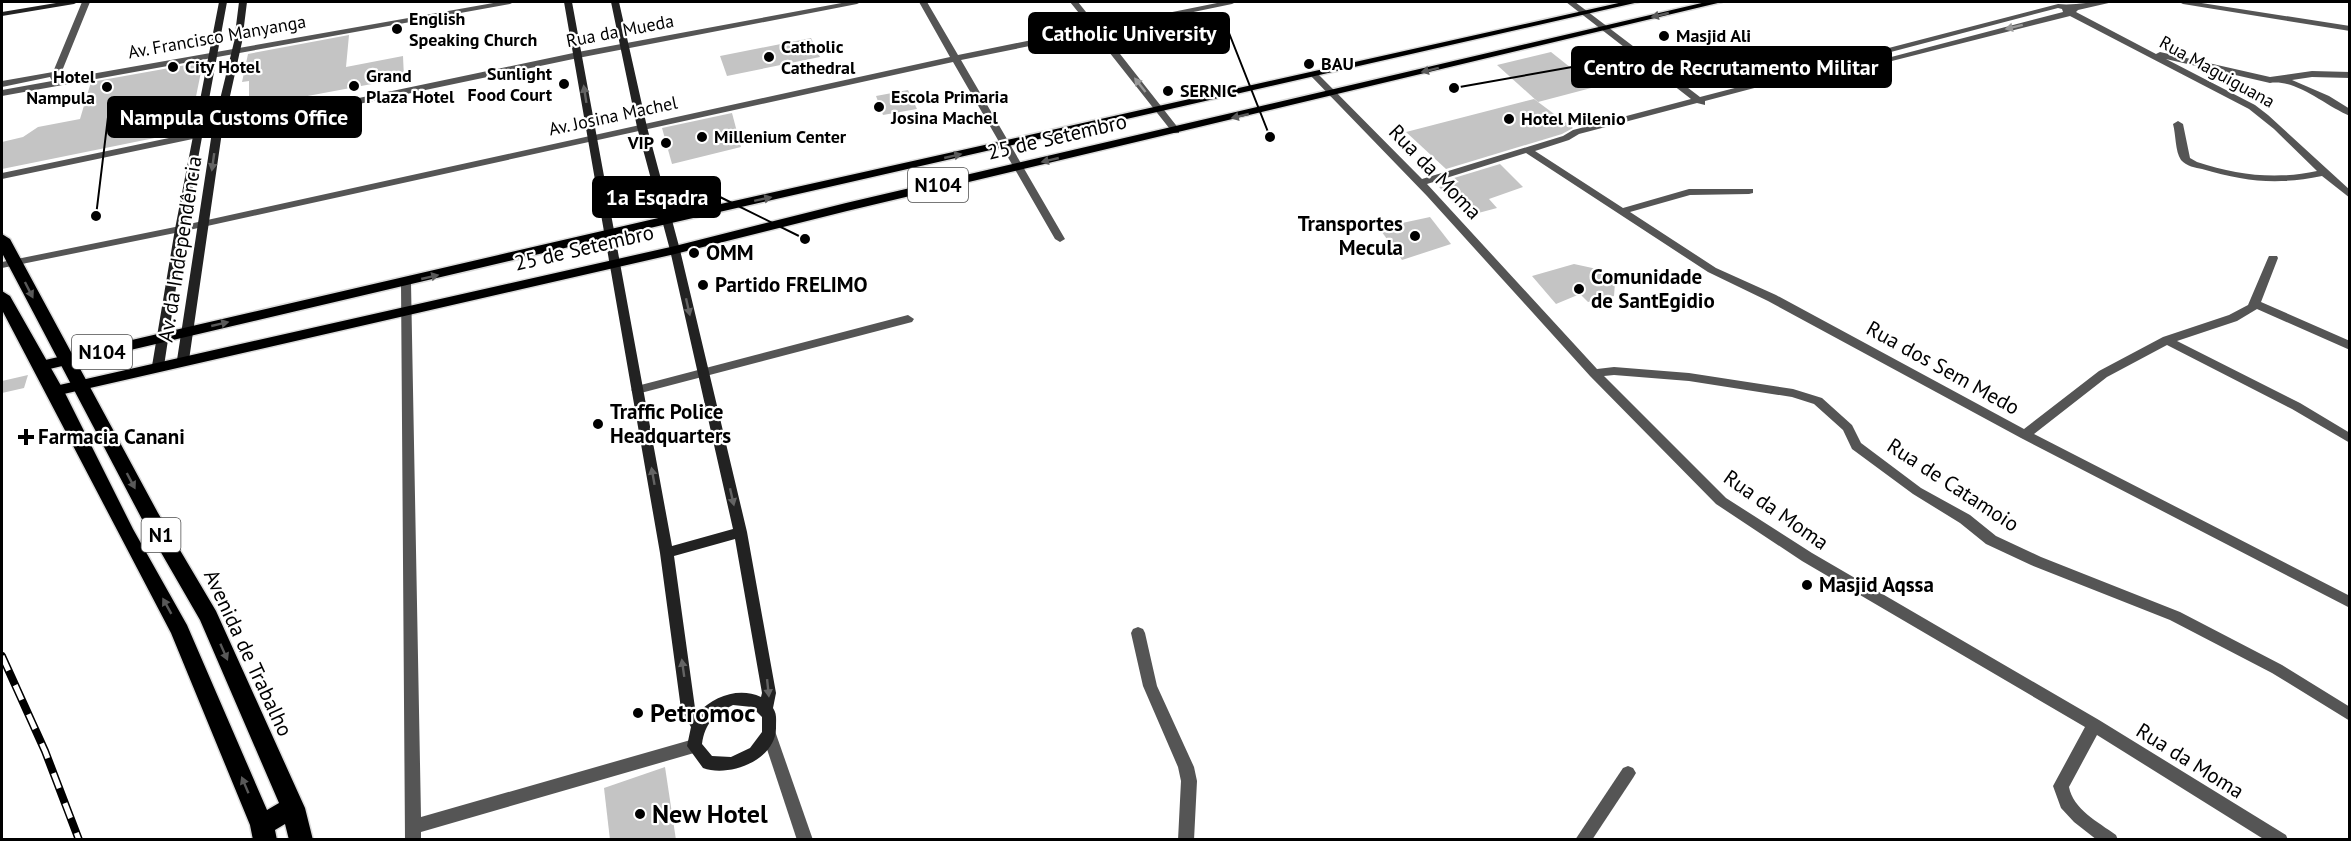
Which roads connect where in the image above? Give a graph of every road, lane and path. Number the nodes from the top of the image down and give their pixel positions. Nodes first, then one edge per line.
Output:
1 (12, 2) edge
2 (74, 2) edge
3 (86, 2) edge
4 (223, 2) edge
5 (243, 2) edge
6 (466, 2) edge
7 (510, 2) edge
8 (568, 2) edge
9 (615, 2) edge
10 (857, 2) edge
11 (923, 2) edge
12 (1074, 2) edge
13 (1232, 2) edge
14 (1570, 2) edge
15 (1634, 2) edge
16 (1717, 2) edge
17 (2109, 2) edge
18 (2183, 2) edge
19 (2, 3) edge
20 (2055, 4) edge
21 (2073, 10) junction
22 (1585, 13) junction
23 (2, 14) edge
24 (1604, 28) junction
25 (2349, 28) edge
26 (1097, 31) junction
27 (1453, 43) junction
28 (237, 46) junction
29 (625, 46) junction
30 (215, 50) junction
31 (578, 55) junction
32 (2150, 55) junction
33 (955, 59) junction
34 (1471, 60) junction
35 (1314, 75) junction
36 (2349, 75) edge
37 (54, 78) junction
38 (2283, 79) junction
39 (2, 84) edge
40 (2, 93) edge
41 (1333, 93) junction
42 (1701, 103) junction
43 (1160, 110) junction
44 (2349, 113) edge
45 (2178, 124) dead end
46 (642, 127) junction
47 (1176, 131) junction
48 (217, 132) junction
49 (198, 136) junction
50 (592, 138) junction
51 (1005, 144) junction
52 (1528, 150) junction
53 (1017, 167) junction
54 (2322, 173) junction
55 (2, 176) edge
56 (837, 183) junction
57 (1420, 183) junction
58 (1749, 191) dead end
59 (2349, 195) edge
60 (846, 207) junction
61 (1623, 211) junction
62 (667, 220) junction
63 (204, 224) junction
64 (180, 229) junction
65 (609, 234) junction
66 (2, 239) edge
67 (1060, 239) dead end
68 (675, 250) junction
69 (2273, 258) dead end
70 (8, 263) edge
71 (615, 264) junction
72 (406, 283) junction
73 (2, 296) edge
74 (2254, 303) junction
75 (406, 309) junction
76 (908, 319) dead end
77 (187, 332) junction
78 (163, 338) junction
79 (2167, 340) junction
80 (2349, 346) edge
81 (66, 360) junction
82 (183, 360) junction
83 (41, 366) junction
84 (158, 366) junction
85 (704, 373) junction
86 (1594, 374) junction
87 (80, 384) junction
88 (637, 390) junction
89 (55, 391) junction
90 (2025, 435) junction
91 (2349, 439) edge
92 (151, 518) junction
93 (125, 532) junction
94 (740, 532) junction
95 (667, 553) junction
96 (2349, 603) edge
97 (209, 617) junction
98 (180, 631) junction
99 (1138, 633) dead end
100 (765, 711) junction
101 (2349, 715) edge
102 (697, 724) junction
103 (2094, 724) junction
104 (769, 734) junction
105 (694, 746) junction
106 (1628, 773) dead end
107 (293, 808) junction
108 (263, 832) edge
109 (413, 833) edge
110 (301, 840) edge
111 (806, 840) edge
112 (1186, 840) edge
113 (1583, 840) edge
114 (2109, 840) edge
115 (2280, 840) edge

1 - 19 main road
2 - 23 main road
3 - 37 street
4 - 30 main road, Av. da Independência
5 - 28 main road, Av. da Independência
6 - 28 street, Av. Francisco Manyanga
7 - 28 street, Av. Francisco Manyanga
8 - 31 main road
9 - 29 main road
10 - 29 street, Rua da Mueda
11 - 33 street
12 - 26 street
13 - 26 street, Av. Josina Machel
14 - 22 street
15 - 22 main road, 25 de Setembro / N104
16 -> 24 main road, 25 de Setembro / N104
17 - 21 street
18 - 25 street
20 - 21 street, Rua Maguiguana
20 - 42 street
21 - 32 street, Rua Maguiguana
21 -> 42 street
22 - 24 street
22 - 27 main road, 25 de Setembro / N104
24 - 34 main road, 25 de Setembro / N104
24 - 42 street
26 - 33 street, Av. Josina Machel
43 -> 26 street
27 - 34 main road
27 - 35 main road, 25 de Setembro / N104
28 - 30 street, Av. Francisco Manyanga
28 - 48 main road, Av. da Independência
29 - 31 street, Rua da Mueda
29 - 46 main road
30 - 37 street, Av. Francisco Manyanga
30 - 49 main road, Av. da Independência
31 - 48 street, Rua da Mueda
50 -> 31 main road
32 - 38 street
32 - 54 street, Rua Maguiguana
33 - 46 street, Av. Josina Machel
33 - 51 street
34 -> 41 main road, 25 de Setembro / N104
35 - 41 street, Rua da Moma
35 - 43 main road, 25 de Setembro / N104
36 - 38 street
37 - 39 street, Av. Francisco Manyanga
37 - 40 street, Av. Francisco Manyanga
38 - 44 street
41 -> 47 main road, 25 de Setembro / N104
41 - 57 street, Rua da Moma
42 - 52 street
43 - 47 street
43 - 51 main road, 25 de Setembro / N104
45 - 54 street
46 - 50 street, Av. Josina Machel
46 - 62 main road
47 -> 53 main road, 25 de Setembro / N104
48 - 49 street, Rua da Mueda
48 -> 63 main road, Av. da Independência
49 - 55 street, Rua da Mueda
49 - 64 main road, Av. da Independência
50 - 63 street, Av. Josina Machel
50 - 65 main road
51 - 53 street
56 -> 51 main road, 25 de Setembro / N104
52 - 57 street
52 - 61 street, Rua dos Sem Medo
53 - 60 main road, 25 de Setembro / N104
53 - 67 street
54 - 59 street, Rua Maguiguana
56 - 60 main road
62 -> 56 main road, 25 de Setembro / N104
57 - 86 street, Rua da Moma
58 - 61 street
60 - 68 main road, 25 de Setembro / N104
61 - 90 street, Rua dos Sem Medo
62 - 65 main road, 25 de Setembro / N104
62 - 68 main road
63 - 64 street, Av. Josina Machel
63 - 77 main road, Av. da Independência
64 - 70 street, Av. Josina Machel
64 - 78 main road, Av. da Independência
65 - 71 main road
72 -> 65 main road, 25 de Setembro / N104
66 - 70 highway, Avenida de Trabalho / N1
68 - 71 main road, 25 de Setembro / N104
68 -> 85 main road
69 - 74 street
70 -> 81 highway, Avenida de Trabalho / N1
71 - 75 main road, 25 de Setembro / N104
71 - 88 main road
72 - 75 street
77 -> 72 main road, 25 de Setembro / N104
73 - 83 highway, N1
74 - 79 street
74 - 80 street
75 - 82 main road, 25 de Setembro / N104
75 - 109 street
76 - 85 street
77 - 78 main road, 25 de Setembro / N104
77 - 82 main road, Av. da Independência
78 - 81 main road, N104
78 - 84 main road, Av. da Independência
79 - 90 street
79 - 91 street
81 - 83 main road, N104
81 - 87 highway, Avenida de Trabalho / N1
82 - 84 main road, 25 de Setembro / N104
83 - 89 highway, N1
84 - 87 main road, 25 de Setembro / N104
85 - 88 street
85 -> 94 main road
86 - 101 street, Rua de Catamoio
86 - 103 street, Rua da Moma
87 - 89 main road, 25 de Setembro / N104
87 -> 92 highway, Avenida de Trabalho / N1
95 -> 88 main road
89 - 93 highway, N1
90 - 96 street, Rua dos Sem Medo
92 - 93 highway
92 - 97 highway, Avenida de Trabalho / N1
98 -> 93 highway, N1
94 - 95 main road
94 -> 100 main road
102 -> 95 main road
97 - 98 highway
97 -> 107 highway, Avenida de Trabalho / N1
108 -> 98 highway, N1
99 - 112 street
100 - 102 main road
100 - 104 main road
102 - 105 main road
103 - 114 street
103 - 115 street, Rua da Moma
104 - 105 main road
104 - 111 street
105 - 109 street
106 - 113 street
107 - 108 highway
107 - 110 highway, Avenida de Trabalho / N1

